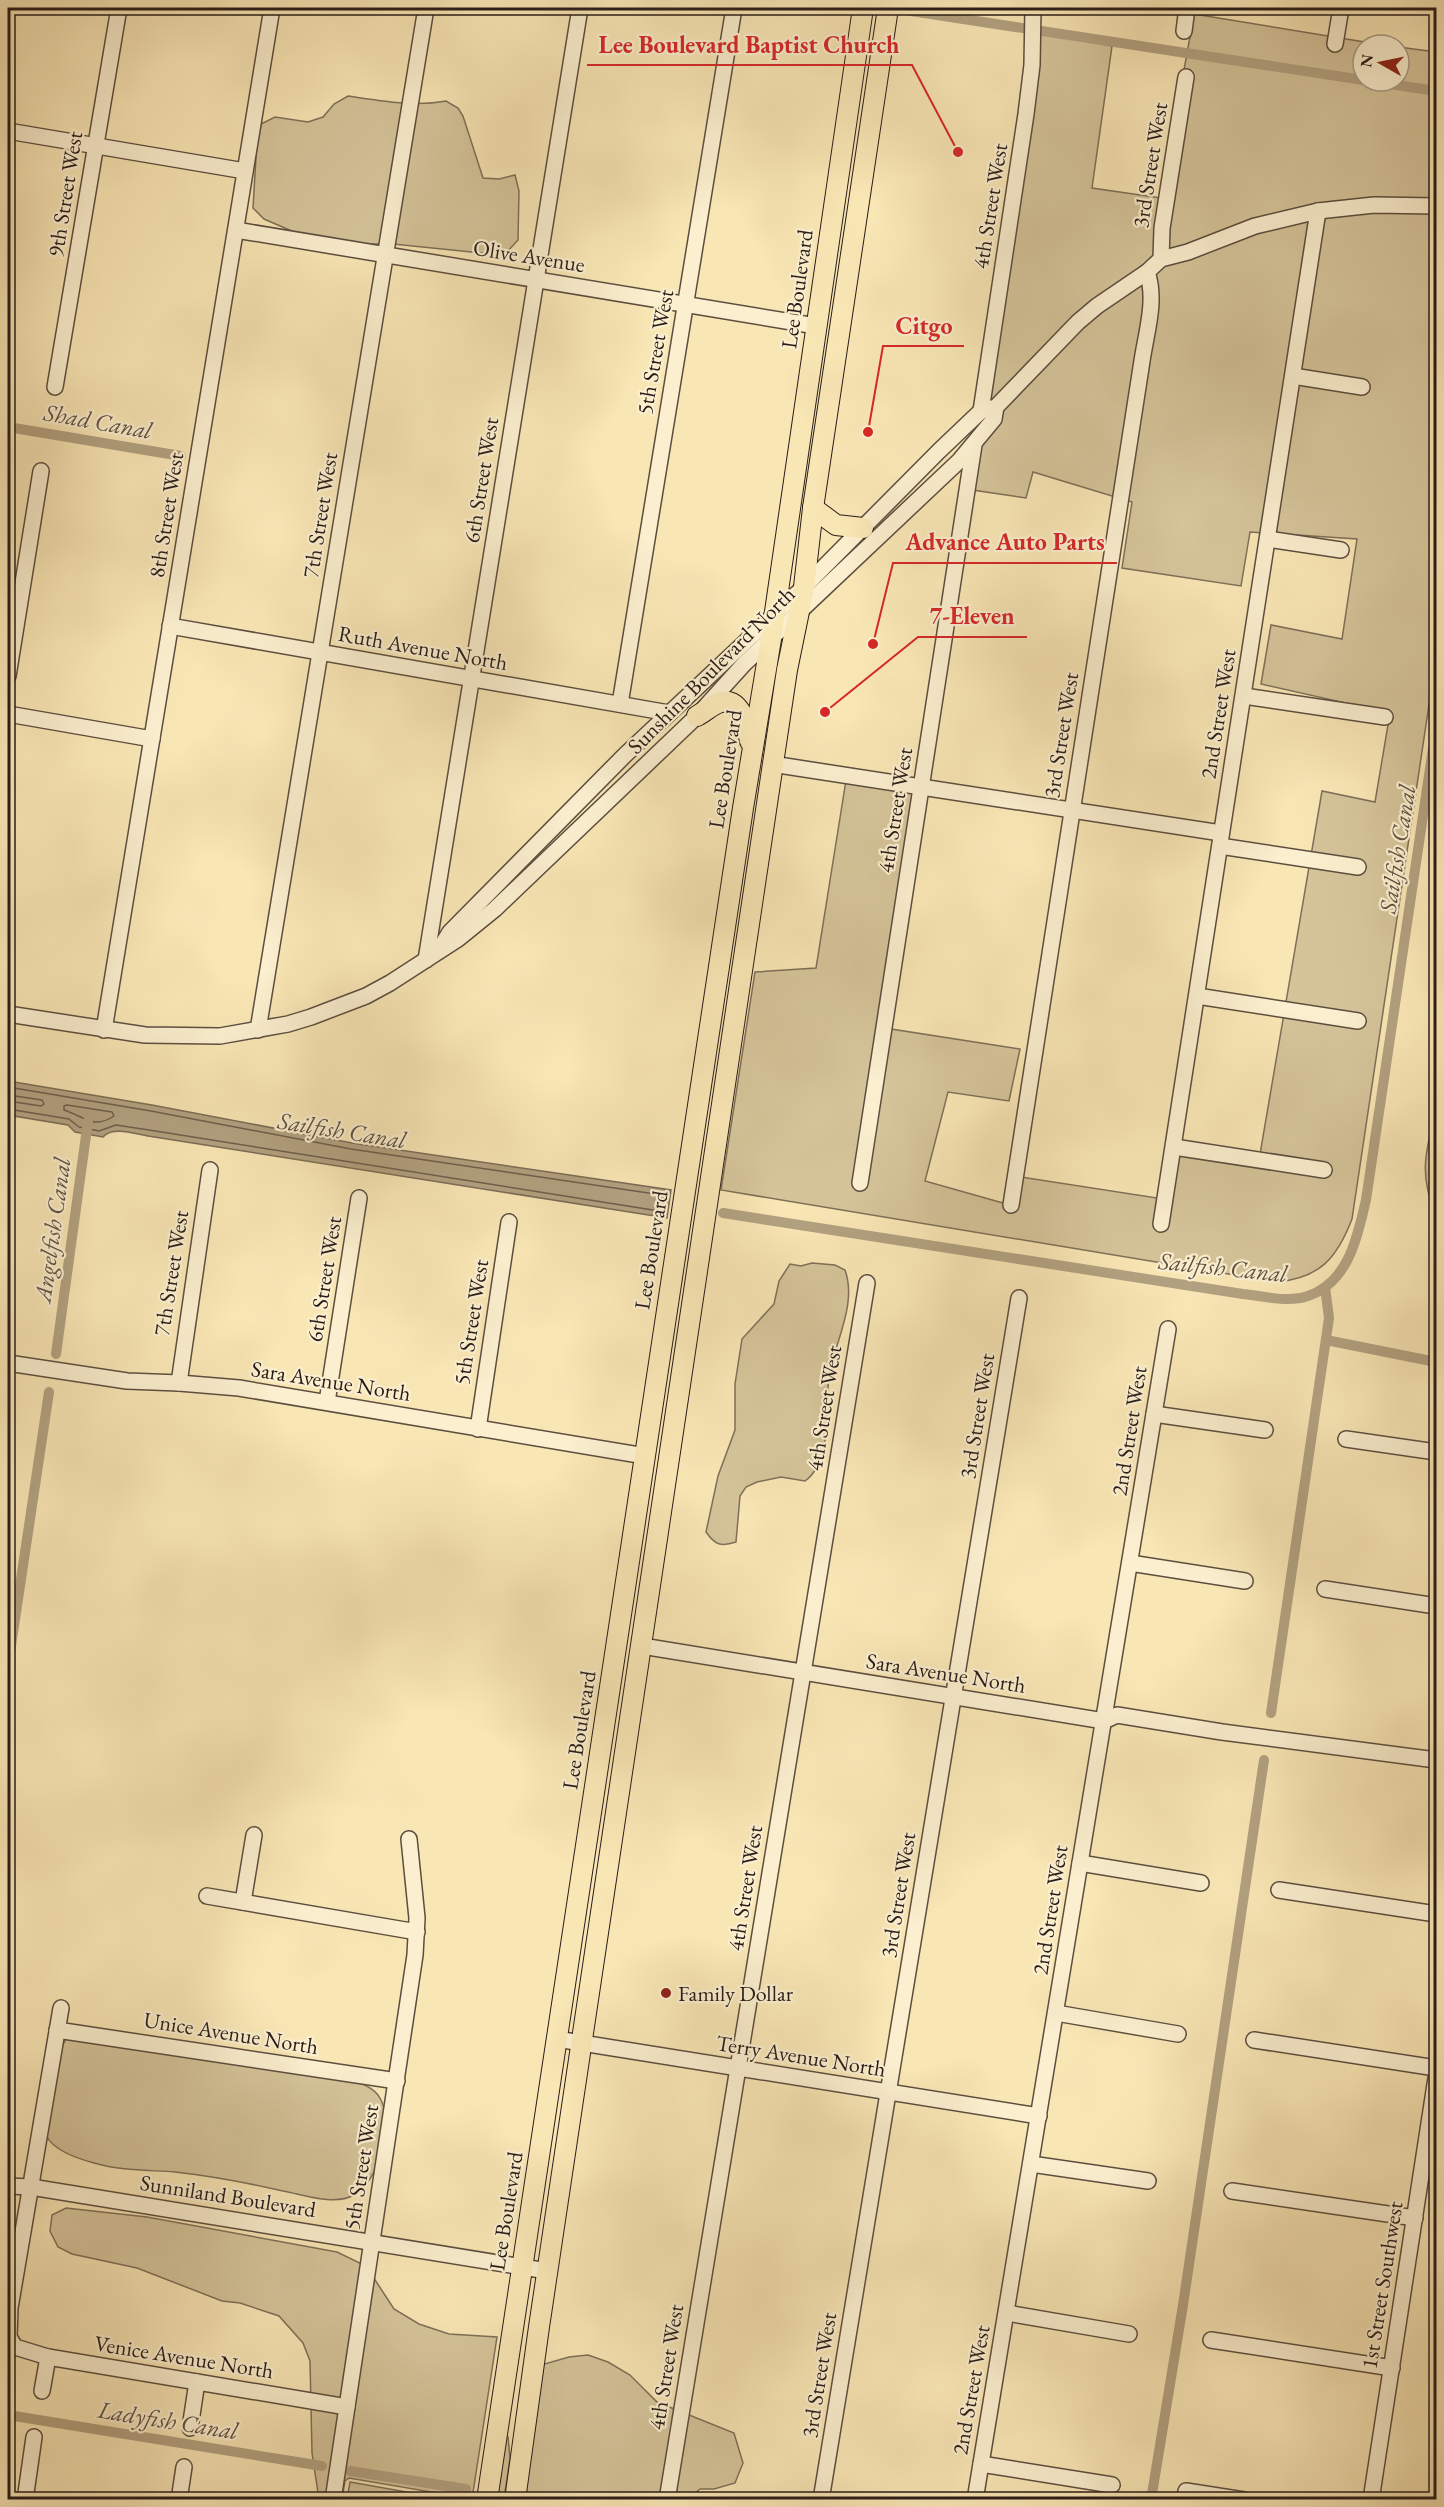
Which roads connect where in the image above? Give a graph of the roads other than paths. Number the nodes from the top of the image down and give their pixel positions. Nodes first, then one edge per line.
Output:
1 (118, 8) edge
2 (272, 8) edge
3 (426, 8) edge
4 (580, 8) edge
5 (734, 8) edge
6 (863, 8) edge
7 (876, 8) edge
8 (888, 8) edge
9 (1033, 8) edge
10 (1187, 8) edge
11 (1341, 8) edge
12 (1184, 31) dead end
13 (1335, 44) dead end
14 (1186, 77) dead end
15 (877, 81) junction
16 (850, 98) junction
17 (8, 131) edge
18 (95, 145) junction
19 (245, 171) junction
20 (1437, 206) edge
21 (1318, 211) junction
22 (236, 230) junction
23 (386, 255) junction
24 (1161, 259) junction
25 (849, 264) junction
26 (1147, 273) junction
27 (536, 280) junction
28 (686, 304) junction
29 (816, 326) junction
30 (1293, 376) junction
31 (55, 387) dead end
32 (1362, 387) dead end
33 (988, 409) junction
34 (974, 444) junction
35 (41, 471) dead end
36 (813, 508) junction
37 (863, 528) junction
38 (1268, 539) junction
39 (1341, 550) dead end
40 (804, 587) junction
41 (775, 613) junction
42 (799, 614) junction
43 (170, 626) junction
44 (771, 639) junction
45 (320, 652) junction
46 (8, 676) edge
47 (472, 679) junction
48 (1244, 696) junction
49 (620, 704) junction
50 (669, 713) junction
51 (8, 714) edge
52 (698, 716) junction
53 (1385, 717) dead end
54 (152, 740) junction
55 (752, 748) junction
56 (772, 764) junction
57 (921, 787) junction
58 (1072, 810) junction
59 (546, 834) junction
60 (571, 837) junction
61 (1221, 839) junction
62 (1358, 867) dead end
63 (495, 909) junction
64 (439, 950) junction
65 (426, 960) junction
66 (1197, 996) junction
67 (8, 1014) edge
68 (1358, 1021) dead end
69 (104, 1030) junction
70 (258, 1030) junction
71 (1174, 1147) junction
72 (210, 1170) dead end
73 (1324, 1170) dead end
74 (860, 1183) dead end
75 (359, 1198) dead end
76 (1011, 1204) dead end
77 (509, 1222) dead end
78 (1161, 1224) dead end
79 (867, 1283) dead end
80 (1019, 1298) dead end
81 (1168, 1329) dead end
82 (8, 1363) edge
83 (179, 1383) junction
84 (327, 1402) junction
85 (1154, 1414) junction
86 (478, 1429) junction
87 (1265, 1430) dead end
88 (1346, 1439) dead end
89 (1437, 1452) edge
90 (645, 1456) junction
91 (1130, 1563) junction
92 (1245, 1581) dead end
93 (1325, 1589) dead end
94 (1437, 1606) edge
95 (642, 1646) junction
96 (803, 1672) junction
97 (635, 1688) junction
98 (953, 1697) junction
99 (1104, 1721) junction
100 (1437, 1760) edge
101 (255, 1835) dead end
102 (409, 1839) dead end
103 (1080, 1863) junction
104 (1202, 1883) dead end
105 (1279, 1890) dead end
106 (207, 1896) dead end
107 (243, 1902) junction
108 (1437, 1914) edge
109 (417, 1932) junction
110 (61, 2008) dead end
111 (1056, 2013) junction
112 (57, 2030) junction
113 (1178, 2034) dead end
114 (557, 2039) junction
115 (1254, 2040) dead end
116 (582, 2043) junction
117 (738, 2068) junction
118 (1437, 2068) edge
119 (1437, 2078) edge
120 (397, 2081) junction
121 (888, 2093) junction
122 (1039, 2116) junction
123 (1031, 2164) junction
124 (1430, 2173) edge
125 (1148, 2181) dead end
126 (8, 2186) edge
127 (31, 2187) junction
128 (1232, 2191) dead end
129 (1415, 2218) junction
130 (373, 2242) junction
131 (522, 2267) junction
132 (547, 2271) junction
133 (1007, 2313) junction
134 (1129, 2334) dead end
135 (1211, 2340) dead end
136 (48, 2357) junction
137 (1392, 2368) junction
138 (197, 2382) junction
139 (42, 2391) dead end
140 (347, 2407) junction
141 (190, 2428) dead end
142 (34, 2437) dead end
143 (981, 2464) junction
144 (184, 2467) dead end
145 (1112, 2485) dead end
146 (1186, 2491) dead end
147 (25, 2499) edge
148 (179, 2499) edge
149 (333, 2499) edge
150 (487, 2499) edge
151 (516, 2499) edge
152 (668, 2499) edge
153 (821, 2499) edge
154 (975, 2499) edge
155 (1244, 2499) edge
156 (1371, 2499) edge

1 - 18 street, 9th Street West
2 - 19 street, 8th Street West
3 - 23 street, 7th Street West
4 - 27 street, 6th Street West
5 - 28 street, 5th Street West
6 - 16 main road, Lee Boulevard
7 - 15 main road
8 - 15 main road, Lee Boulevard
9 - 33 street, 4th Street West
10 - 12 street
11 - 13 street
14 - 24 street, 3rd Street West
15 - 25 main road, Lee Boulevard
16 - 25 main road
16 - 29 main road, Lee Boulevard
17 - 18 street
18 - 19 street
18 - 31 street, 9th Street West
19 - 22 street, 8th Street West
20 - 21 street, Sunshine Boulevard North
21 - 24 street, Sunshine Boulevard North
21 - 30 street, 2nd Street West
22 - 23 street, Olive Avenue
22 - 43 street, 8th Street West
23 - 27 street, Olive Avenue
23 - 45 street, 7th Street West
24 - 26 street, Sunshine Boulevard North
25 - 36 main road, Lee Boulevard
26 - 33 street, Sunshine Boulevard North
26 - 58 street, 3rd Street West
27 - 28 street, Olive Avenue
27 - 47 street, 6th Street West
28 - 29 street, Olive Avenue
28 - 49 street, 5th Street West
29 - 41 main road, Lee Boulevard
30 - 32 street
30 - 38 street, 2nd Street West
33 - 34 street, Sunshine Boulevard North
33 - 37 street, Sunshine Boulevard North
34 - 42 street, Sunshine Boulevard North
34 - 57 street, 4th Street West
35 - 46 street
36 - 37 main road
36 - 40 main road, Lee Boulevard
37 - 40 street, Sunshine Boulevard North
38 - 39 street
38 - 48 street, 2nd Street West
40 - 41 street, Sunshine Boulevard North
40 - 42 main road, Lee Boulevard
41 - 44 main road, Lee Boulevard
41 - 50 street, Sunshine Boulevard North
42 - 44 street, Sunshine Boulevard North
42 - 56 main road, Lee Boulevard
43 - 45 street, Ruth Avenue North
43 - 54 street, 8th Street West
44 - 52 street, Sunshine Boulevard North
44 - 55 main road, Lee Boulevard
45 - 47 street, Ruth Avenue North
45 - 70 street, 7th Street West
47 - 49 street, Ruth Avenue North
47 - 65 street, 6th Street West
48 - 53 street
48 - 61 street, 2nd Street West
49 - 50 street, Ruth Avenue North
50 - 59 street, Sunshine Boulevard North
51 - 54 street
52 - 55 main road
52 - 60 street, Sunshine Boulevard North
54 - 69 street, 8th Street West
55 - 90 main road, Lee Boulevard
56 - 57 street
56 - 95 main road, Lee Boulevard
57 - 58 street
57 - 74 street, 4th Street West
58 - 61 street
58 - 76 street, 3rd Street West
59 - 60 street
59 - 63 street
59 - 64 street, Sunshine Boulevard North
60 - 63 street, Sunshine Boulevard North
61 - 62 street
61 - 66 street, 2nd Street West
63 - 64 street, Sunshine Boulevard North
64 - 65 street, Sunshine Boulevard North
65 - 70 street, Sunshine Boulevard North
66 - 68 street
66 - 71 street, 2nd Street West
67 - 69 street, Sunshine Boulevard North
69 - 70 street, Sunshine Boulevard North
71 - 73 street
71 - 78 street, 2nd Street West
72 - 83 street, 7th Street West
75 - 84 street, 6th Street West
77 - 86 street, 5th Street West
79 - 96 street, 4th Street West
80 - 98 street, 3rd Street West
81 - 85 street, 2nd Street West
82 - 83 street, Sara Avenue North
83 - 84 street, Sara Avenue North
84 - 86 street, Sara Avenue North
85 - 87 street
85 - 91 street, 2nd Street West
86 - 90 street, Sara Avenue North
88 - 89 street
90 - 97 main road
90 - 114 main road, Lee Boulevard
91 - 92 street
91 - 99 street, 2nd Street West
93 - 94 street
95 - 96 street, Sara Avenue North
95 - 97 main road, Lee Boulevard
96 - 98 street, Sara Avenue North
96 - 117 street, 4th Street West
97 - 116 main road, Lee Boulevard
98 - 99 street, Sara Avenue North
98 - 121 street, 3rd Street West
99 - 100 street, Sara Avenue North
99 - 103 street, 2nd Street West
101 - 107 street
102 - 109 street, 5th Street West
103 - 104 street
103 - 111 street, 2nd Street West
105 - 108 street
106 - 107 street
107 - 109 street
109 - 120 street, 5th Street West
110 - 112 street
111 - 113 street
111 - 122 street, 2nd Street West
112 - 120 street, Unice Avenue North
112 - 127 street
114 - 116 street, Terry Avenue North
114 - 131 main road, Lee Boulevard
115 - 118 street
116 - 117 street, Terry Avenue North
116 - 132 main road, Lee Boulevard
117 - 121 street, Terry Avenue North
117 - 152 street, 4th Street West
119 - 124 street, 1st Street Southwest
120 - 130 street, 5th Street West
121 - 122 street, Terry Avenue North
121 - 153 street, 3rd Street West
122 - 123 street, 2nd Street West
123 - 125 street
123 - 133 street, 2nd Street West
124 - 129 street, 1st Street Southwest
126 - 127 street, Sunniland Boulevard
127 - 130 street, Sunniland Boulevard
127 - 136 street, Venice Avenue North
128 - 129 street
129 - 137 street, 1st Street Southwest
130 - 131 street, Sunniland Boulevard
130 - 140 street, 5th Street West
131 - 132 street, Sunniland Boulevard
131 - 150 main road, Lee Boulevard
132 - 151 main road, Lee Boulevard
133 - 134 street
133 - 143 street, 2nd Street West
135 - 137 street
136 - 138 street, Venice Avenue North
136 - 139 street
137 - 156 street, 1st Street Southwest
138 - 140 street, Venice Avenue North
138 - 141 street
140 - 149 street, 5th Street West
142 - 147 street
143 - 145 street
143 - 154 street, 2nd Street West
144 - 148 street
146 - 155 street

